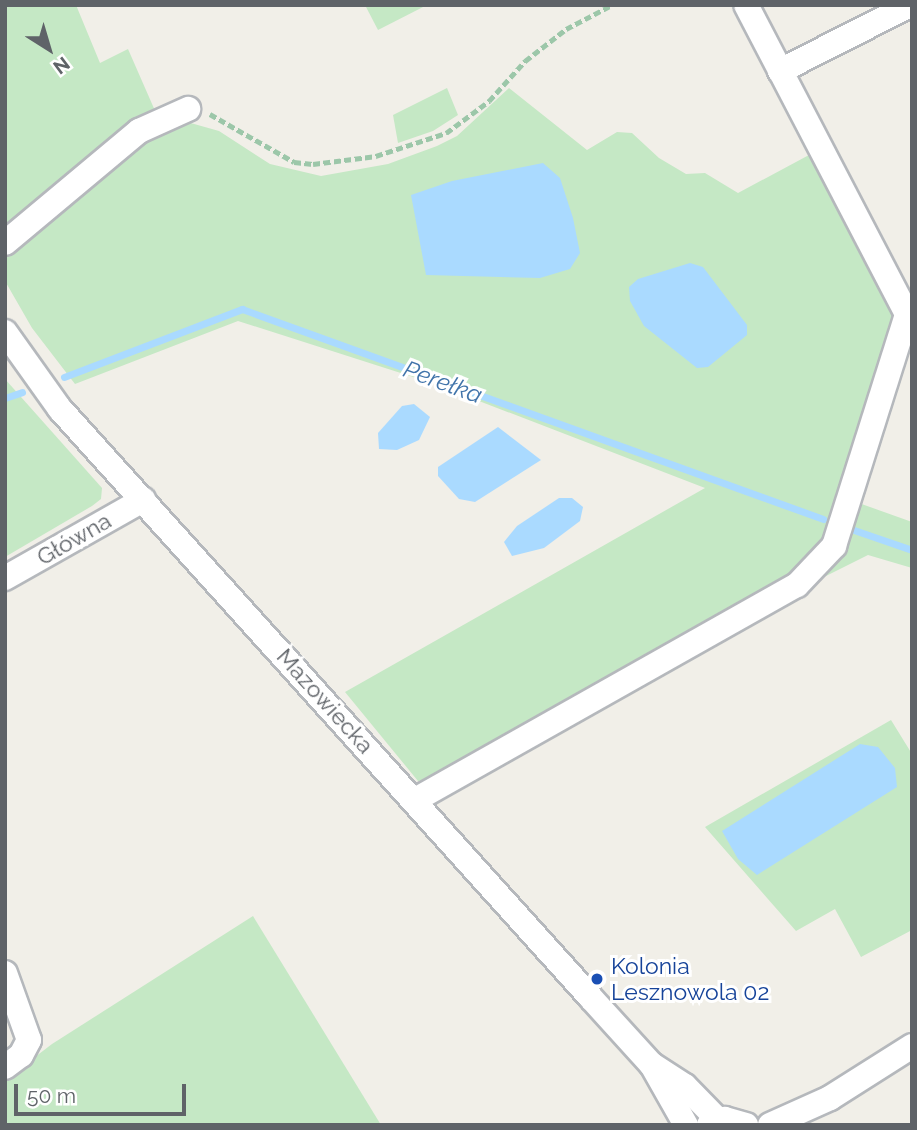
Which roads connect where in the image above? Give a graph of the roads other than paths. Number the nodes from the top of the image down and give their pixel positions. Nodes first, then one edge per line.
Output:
1 (746, 5) edge
2 (910, 5) edge
3 (780, 71) junction
4 (187, 109) road end
5 (5, 243) edge
6 (5, 332) edge
7 (143, 500) junction
8 (5, 578) edge
9 (415, 800) junction
10 (5, 973) edge
11 (912, 1046) edge
12 (651, 1064) junction
13 (5, 1067) edge
14 (830, 1098) junction
15 (714, 1123) edge
16 (686, 1125) edge
17 (746, 1125) edge
18 (770, 1125) edge
19 (806, 1125) edge

1 - 3 street
2 - 3 street
3 - 9 street
4 - 5 street
6 - 7 street, Mazowiecka
7 - 8 street, Główna
7 - 9 street, Mazowiecka
9 - 12 street, Mazowiecka
10 - 13 street
11 - 14 street
12 - 15 street, Mazowiecka
12 - 16 street, Mazowiecka
14 - 18 street
14 - 19 street
15 - 17 street

